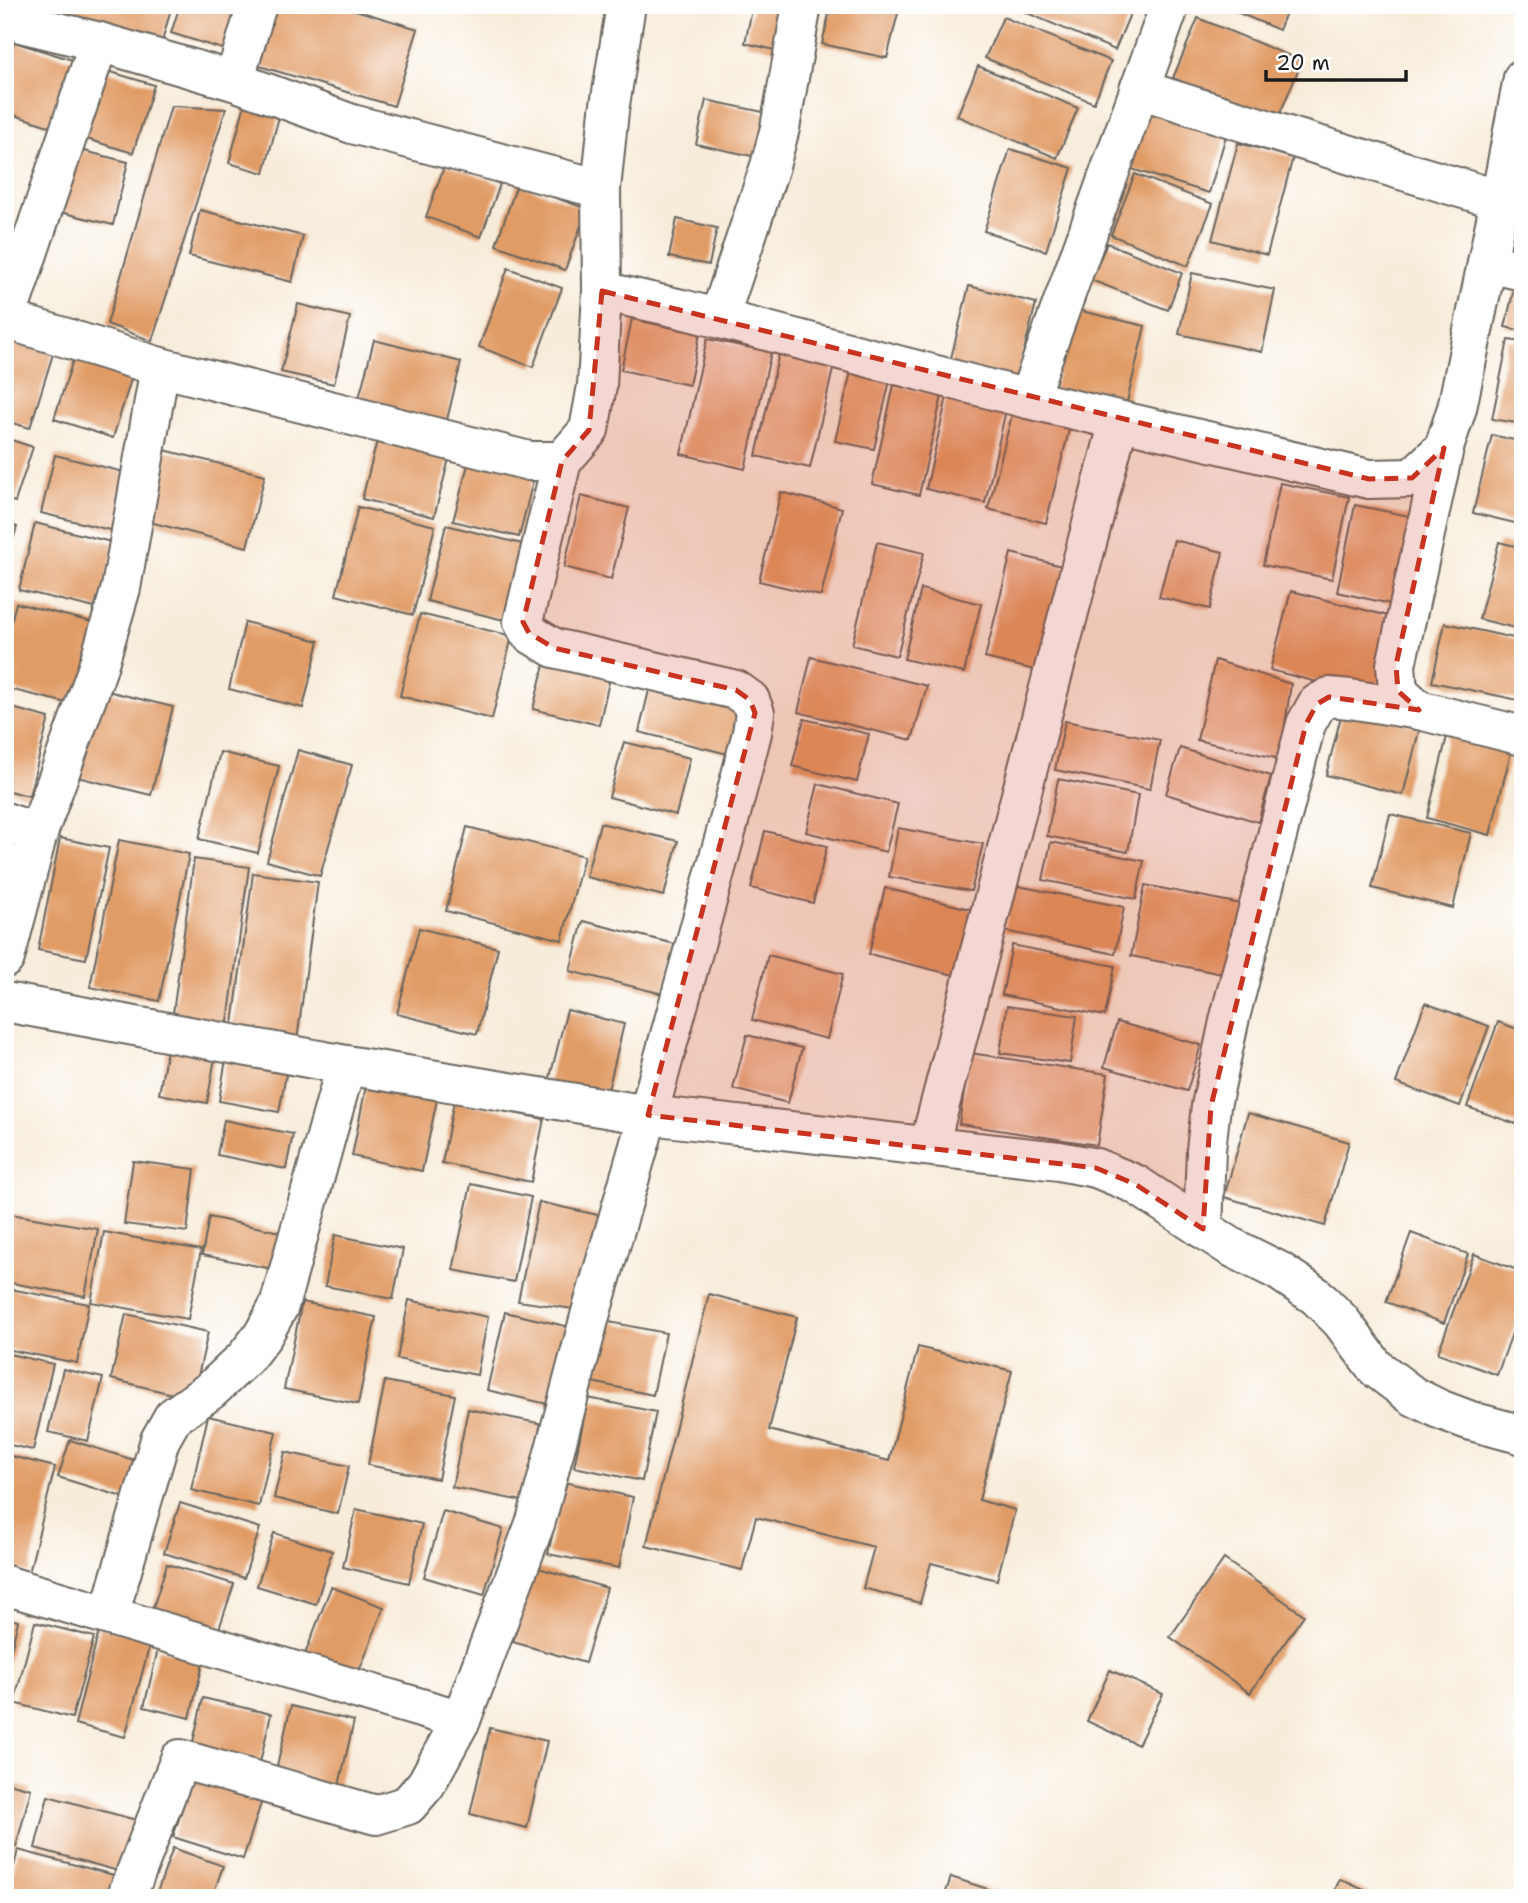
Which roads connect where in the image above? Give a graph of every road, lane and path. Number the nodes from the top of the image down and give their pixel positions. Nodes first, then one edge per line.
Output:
1 (257, 5) edge
2 (626, 5) edge
3 (802, 5) edge
4 (1170, 5) edge
5 (5, 19) edge
6 (99, 42) junction
7 (1523, 78) edge
8 (234, 81) junction
9 (1139, 89) junction
10 (601, 189) junction
11 (1500, 200) junction
12 (1505, 267) edge
13 (602, 291) junction
14 (719, 318) junction
15 (5, 319) edge
16 (160, 367) junction
17 (1028, 399) junction
18 (1119, 421) junction
19 (1444, 448) junction
20 (562, 461) junction
21 (1419, 710) junction
22 (1523, 736) edge
23 (21, 827) edge
24 (5, 958) edge
25 (5, 1002) edge
26 (346, 1065) junction
27 (648, 1115) junction
28 (929, 1146) junction
29 (1203, 1229) junction
30 (1523, 1435) edge
31 (5, 1585) edge
32 (109, 1615) junction
33 (461, 1720) junction
34 (126, 1898) edge

1 - 8 street
2 - 10 street
3 - 14 street
4 - 9 street
5 - 6 street
6 - 8 street
6 - 15 street
7 - 11 street
8 - 10 street
9 - 11 street
9 - 17 street
10 - 13 street
11 - 12 street
12 - 19 street
13 - 14 street
13 - 20 street
14 - 17 street
15 - 16 street
16 - 20 street
16 - 23 street
17 - 18 street
18 - 19 street
18 - 28 street
19 - 21 street
20 - 27 street
21 - 22 street
21 - 29 street
23 - 24 street
25 - 26 street
26 - 27 street
26 - 32 street
27 - 28 street
27 - 33 street
28 - 29 street
29 - 30 street
31 - 32 street
32 - 33 street
33 - 34 street

